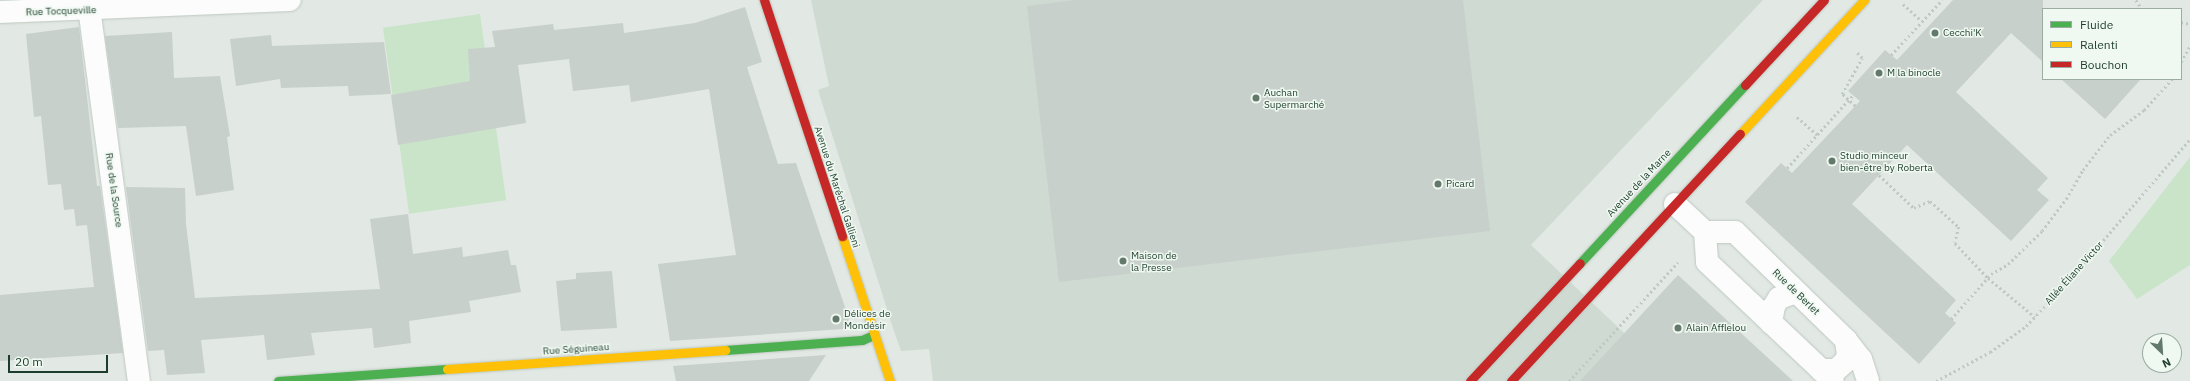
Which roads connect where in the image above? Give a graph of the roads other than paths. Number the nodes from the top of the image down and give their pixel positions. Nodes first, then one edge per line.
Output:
1 (290, 0) edge
2 (764, 0) edge
3 (1824, 0) edge
4 (1864, 0) edge
5 (89, 5) edge
6 (0, 12) edge
7 (1675, 204) junction
8 (1705, 232) junction
9 (1796, 292) junction
10 (1771, 323) junction
11 (874, 335) junction
12 (1846, 340) junction
13 (1827, 376) edge
14 (140, 381) edge
15 (278, 381) edge
16 (890, 381) edge
17 (1470, 381) edge
18 (1511, 381) edge
19 (1868, 381) edge

1 - 5 street, Rue Tocqueville
2 - 11 main road, Avenue du Maréchal Gallieni
3 - 17 main road, Avenue de la Marne
4 - 7 main road
5 - 6 street, Rue Tocqueville
5 - 14 street, Rue de la Source
7 - 8 street
7 - 18 main road
8 - 9 street, Rue de Berlet
8 - 10 street
9 - 10 street
9 - 12 street, Rue de Berlet
10 - 13 street
11 - 15 main road, Rue Séguineau
11 - 16 main road, Avenue du Maréchal Gallieni
12 - 13 street
12 - 19 street, Rue de Berlet

